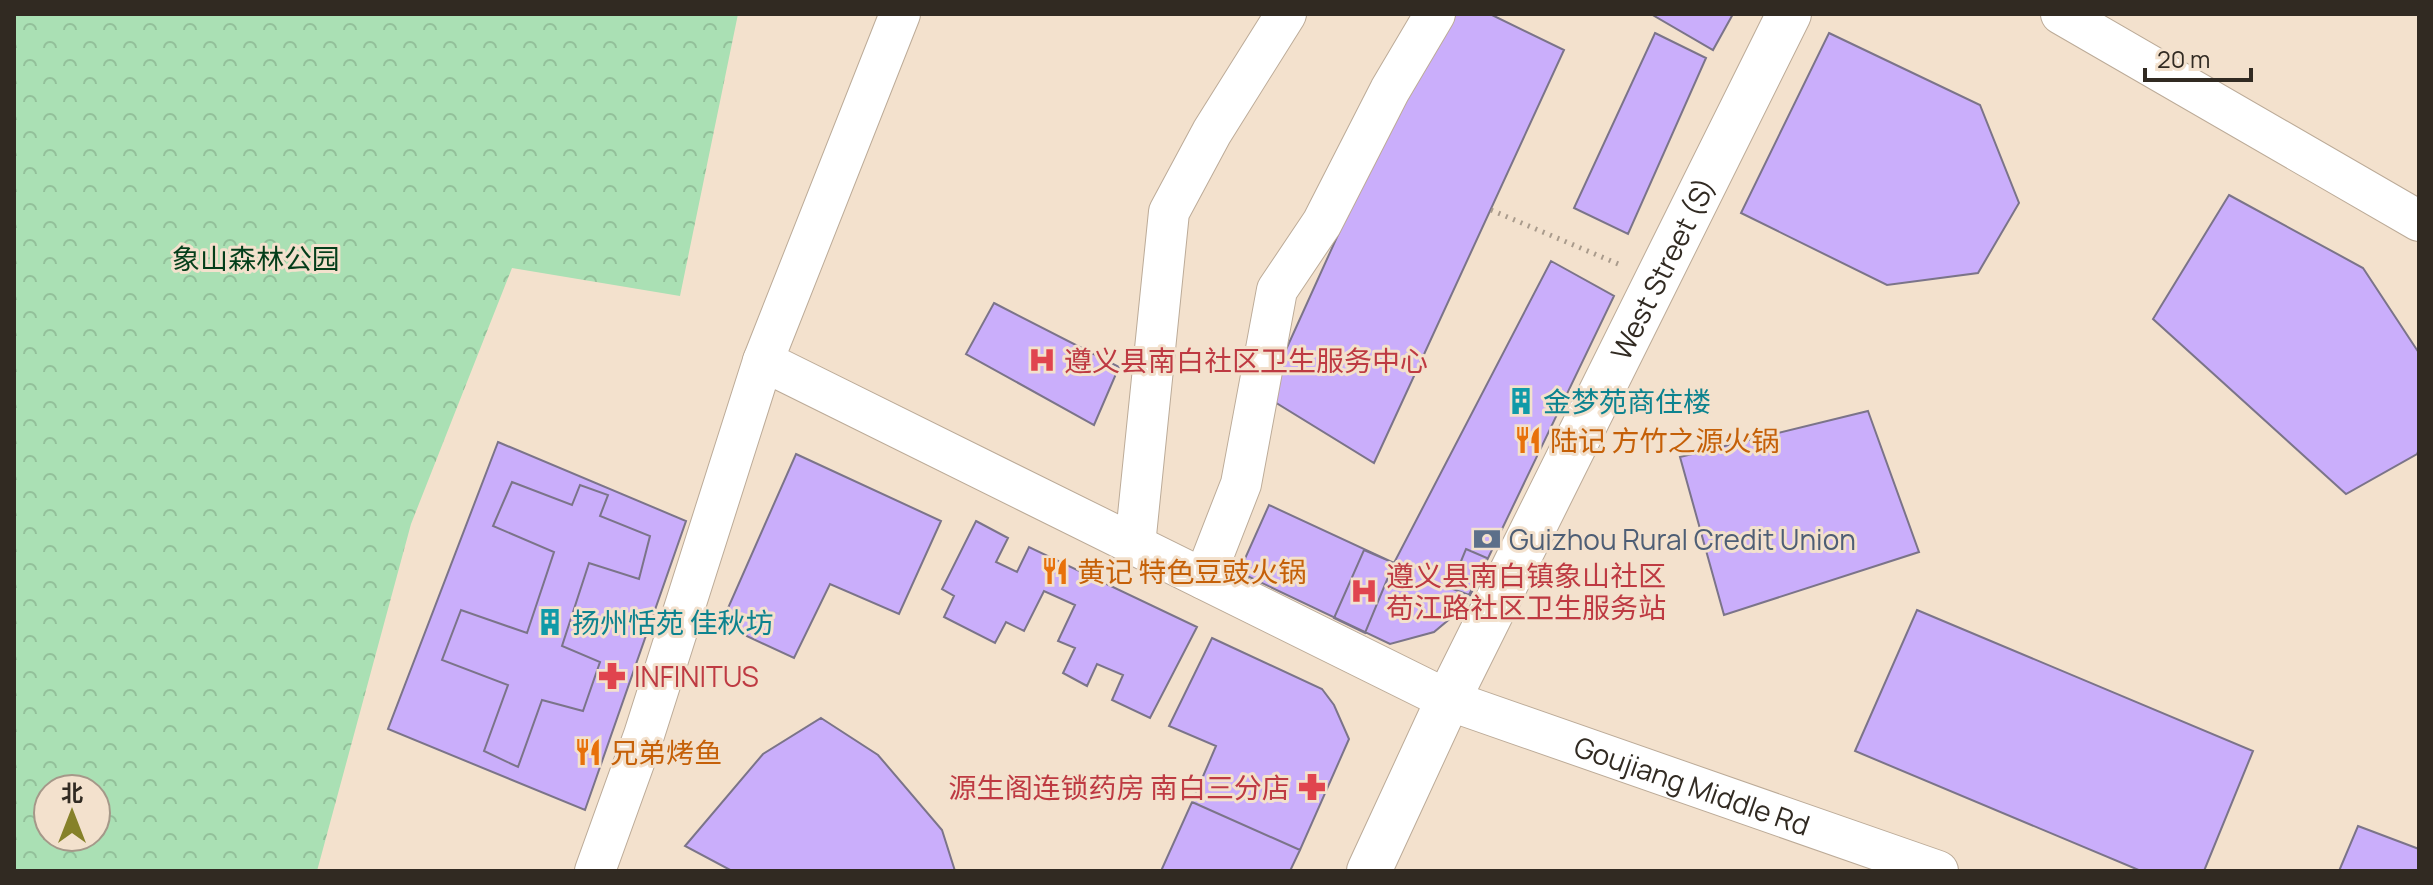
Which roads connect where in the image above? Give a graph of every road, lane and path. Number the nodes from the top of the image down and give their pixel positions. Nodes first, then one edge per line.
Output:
1 (900, 14) edge
2 (1286, 14) edge
3 (1435, 14) edge
4 (1789, 14) edge
5 (2061, 14) edge
6 (1491, 210) dead end
7 (2419, 221) edge
8 (1657, 280) junction
9 (763, 361) junction
10 (1135, 545) junction
11 (1204, 579) junction
12 (1448, 700) junction
13 (595, 871) edge
14 (1369, 871) edge
15 (1938, 871) edge

1 - 9 street
2 - 10 street
3 - 11 street
4 - 8 main road, West Street (S)
5 - 7 street
6 - 8 path
8 - 12 main road, West Street (S)
9 - 10 street, Goujiang Middle Rd
9 - 13 street
10 - 11 street, Goujiang Middle Rd
11 - 12 street, Goujiang Middle Rd
12 - 14 main road, West Street (S)
12 - 15 street, Goujiang Middle Rd

